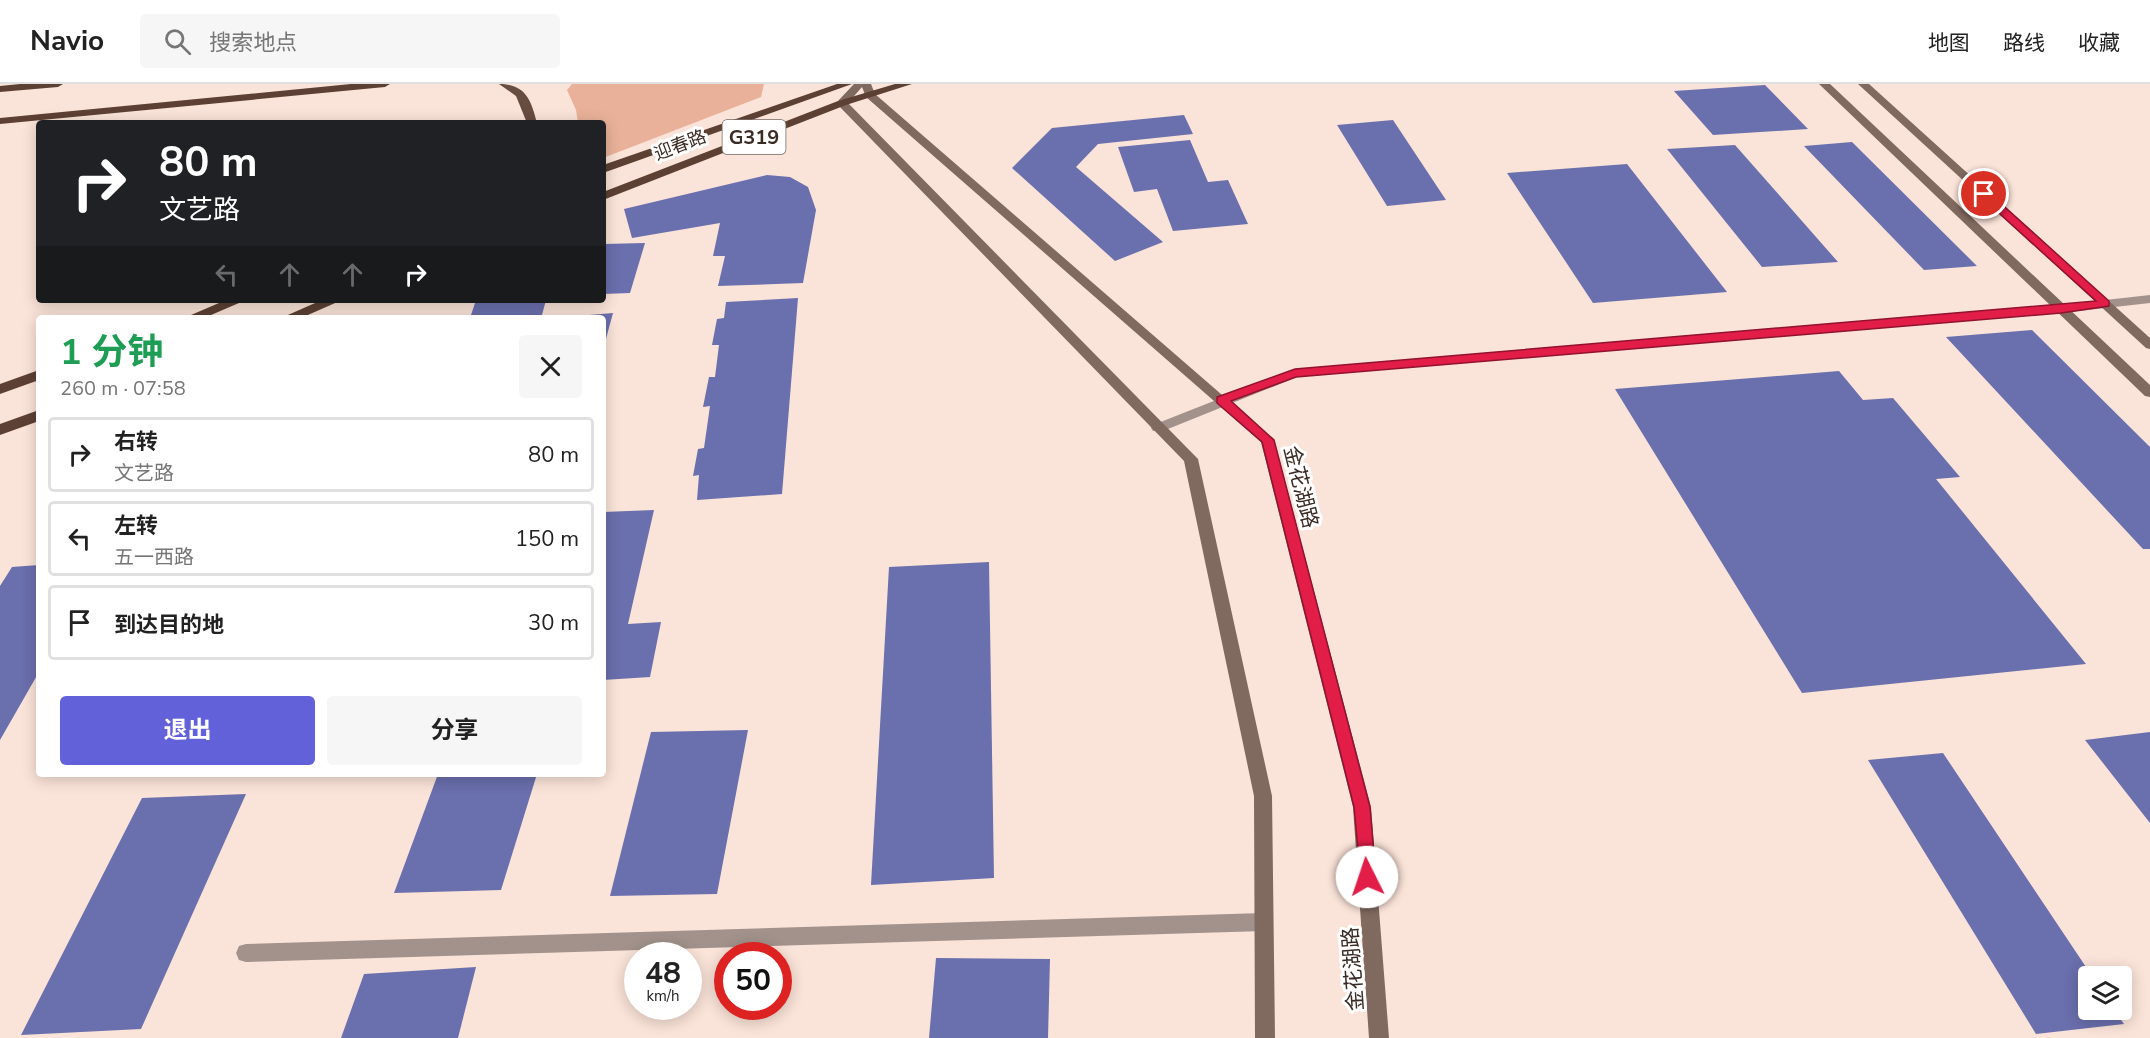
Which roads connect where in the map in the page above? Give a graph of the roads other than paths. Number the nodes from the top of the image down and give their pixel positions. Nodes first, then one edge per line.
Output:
1 (57, 84) edge
2 (385, 84) edge
3 (504, 84) edge
4 (847, 84) edge
5 (907, 84) edge
6 (1824, 84) edge
7 (1863, 84) edge
8 (865, 88) edge
9 (0, 89) edge
10 (842, 104) junction
11 (0, 120) edge
12 (531, 120) edge
13 (606, 168) edge
14 (606, 195) edge
15 (2150, 299) edge
16 (231, 303) edge
17 (327, 303) edge
18 (2105, 303) junction
19 (2061, 309) junction
20 (199, 315) edge
21 (296, 315) edge
22 (2150, 345) edge
23 (36, 376) edge
24 (0, 389) edge
25 (2150, 393) edge
26 (1222, 400) junction
27 (36, 416) edge
28 (1158, 428) junction
29 (0, 430) edge
30 (1264, 922) junction
31 (246, 953) dead end
32 (1265, 1038) edge
33 (1379, 1038) edge

1 - 9 highway
2 - 11 highway
3 - 12 main road
4 - 13 highway, 迎春路 / G319
5 - 8 highway
6 - 19 main road
7 - 18 main road
8 - 10 main road
8 - 26 main road, 金花湖路
10 - 14 highway, 迎春路 / G319
10 - 28 main road
15 - 18 street
16 - 20 highway
17 - 21 highway
18 - 19 street
18 - 22 main road
19 - 25 main road
19 - 26 street
23 - 24 highway
26 - 28 street
26 - 33 main road, 金花湖路
27 - 29 highway
28 - 30 main road
30 - 31 street
30 - 32 main road

